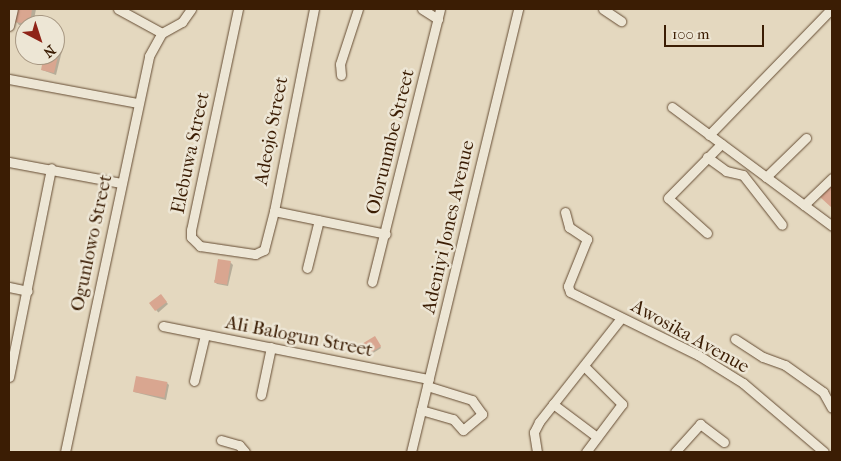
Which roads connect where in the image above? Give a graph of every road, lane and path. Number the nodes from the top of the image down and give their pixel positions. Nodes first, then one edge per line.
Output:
1 (13, 9) edge
2 (118, 9) edge
3 (191, 9) edge
4 (238, 9) edge
5 (314, 9) edge
6 (358, 9) edge
7 (422, 9) edge
8 (440, 9) edge
9 (518, 9) edge
10 (603, 9) edge
11 (831, 9) edge
12 (438, 18) junction
13 (621, 21) dead end
14 (9, 26) edge
15 (162, 33) junction
16 (341, 75) dead end
17 (9, 79) edge
18 (138, 103) junction
19 (672, 107) dead end
20 (708, 135) junction
21 (806, 138) dead end
22 (721, 144) junction
23 (707, 157) junction
24 (9, 162) edge
25 (51, 168) junction
26 (766, 177) junction
27 (832, 178) edge
28 (120, 183) junction
29 (804, 205) junction
30 (274, 211) junction
31 (565, 212) dead end
32 (319, 220) junction
33 (782, 225) dead end
34 (832, 226) edge
35 (707, 233) dead end
36 (386, 234) junction
37 (254, 254) joint
38 (307, 268) dead end
39 (372, 282) dead end
40 (9, 287) edge
41 (28, 291) junction
42 (621, 318) junction
43 (163, 326) dead end
44 (205, 335) junction
45 (735, 339) dead end
46 (270, 348) junction
47 (584, 366) junction
48 (9, 377) edge
49 (194, 381) dead end
50 (428, 382) junction
51 (261, 395) dead end
52 (554, 404) junction
53 (832, 408) edge
54 (421, 410) junction
55 (597, 437) junction
56 (221, 440) dead end
57 (724, 442) dead end
58 (65, 452) edge
59 (245, 452) edge
60 (411, 452) edge
61 (536, 452) edge
62 (586, 452) edge
63 (676, 452) edge
64 (824, 452) edge

1 - 14 street
2 - 15 street
3 - 15 street
4 - 37 street, Elebuwa Street
5 - 30 street, Adeojo Street
6 - 16 street
7 - 12 street
8 - 12 street, Olorunmbe Street
9 - 50 street, Adeniyi Jones Avenue
10 - 13 street
11 - 20 street
12 - 36 street, Olorunmbe Street
15 - 18 street, Ogunlowo Street
17 - 18 street
18 - 28 street, Ogunlowo Street
19 - 20 street
20 - 22 street
21 - 26 street
22 - 23 street
22 - 26 street
23 - 33 street
23 - 35 street
24 - 25 street
25 - 28 street
25 - 41 street
26 - 29 street
27 - 29 street
28 - 58 street, Ogunlowo Street
29 - 34 street
30 - 32 street
30 - 37 street, Adeojo Street
31 - 42 street, Awosika Avenue
32 - 36 street
32 - 38 street
36 - 39 street, Olorunmbe Street
40 - 41 street
41 - 48 street
42 - 47 street
42 - 64 street, Awosika Avenue
43 - 44 street, Ali Balogun Street
44 - 46 street, Ali Balogun Street
44 - 49 street
45 - 53 street
46 - 50 street, Ali Balogun Street
46 - 51 street
47 - 52 street
47 - 55 street
50 - 54 street, Adeniyi Jones Avenue
50 - 54 street, Ali Balogun Street
52 - 55 street
52 - 61 street
54 - 60 street, Adeniyi Jones Avenue
55 - 62 street
56 - 59 street
57 - 63 street

